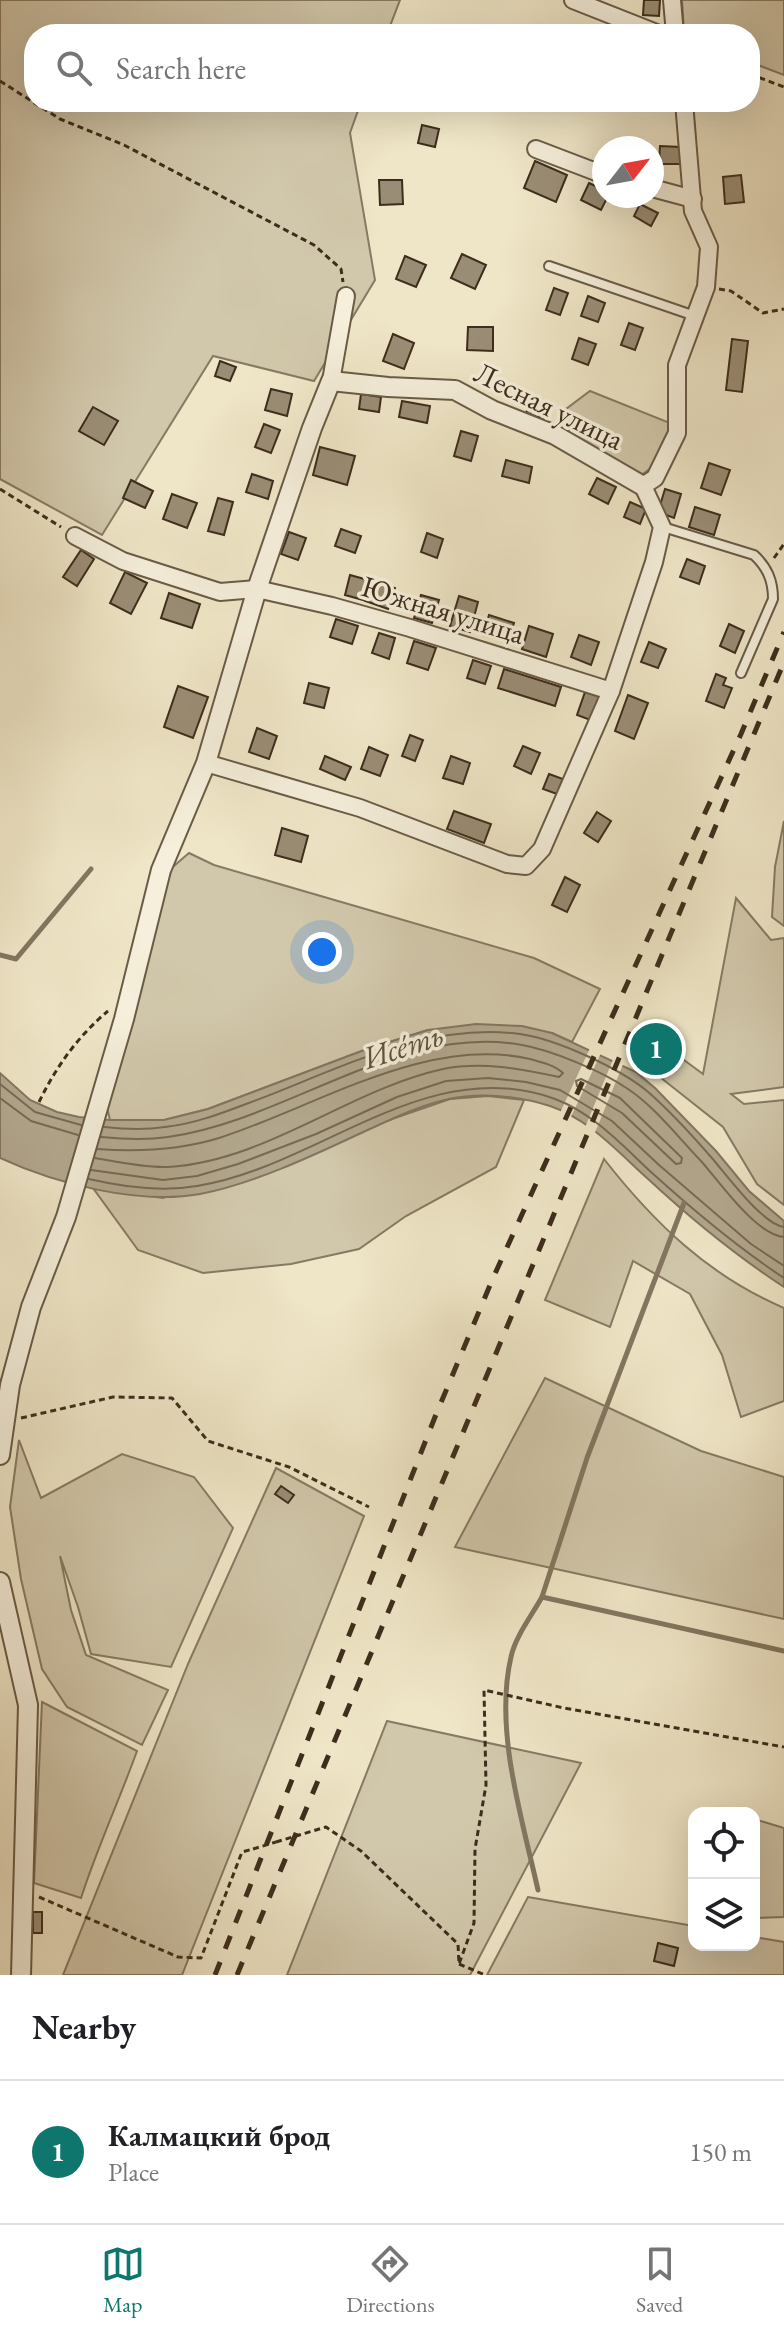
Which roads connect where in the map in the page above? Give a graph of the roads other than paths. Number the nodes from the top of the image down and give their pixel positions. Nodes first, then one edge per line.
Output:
1 (573, 0) edge
2 (672, 0) edge
3 (634, 24) edge
4 (674, 24) edge
5 (685, 112) edge
6 (536, 149) dead end
7 (592, 170) edge
8 (664, 191) edge
9 (693, 199) junction
10 (549, 266) dead end
11 (346, 296) road end
12 (695, 316) junction
13 (331, 381) junction
14 (643, 486) junction
15 (662, 527) junction
16 (75, 536) road end
17 (257, 589) junction
18 (741, 673) dead end
19 (611, 691) junction
20 (206, 763) junction
21 (0, 1455) edge
22 (0, 1582) edge
23 (21, 1975) edge

1 - 3 street
2 - 4 street
5 - 9 street
6 - 7 street
8 - 9 street
9 - 12 street
10 - 12 lane
11 - 13 street
12 - 14 street
13 - 14 street, Лесная улица
13 - 17 street
14 - 15 street
15 - 18 lane
15 - 19 street
16 - 17 street, Южная улица
17 - 19 street, Южная улица
17 - 20 street
19 - 20 street
20 - 21 street
22 - 23 street

